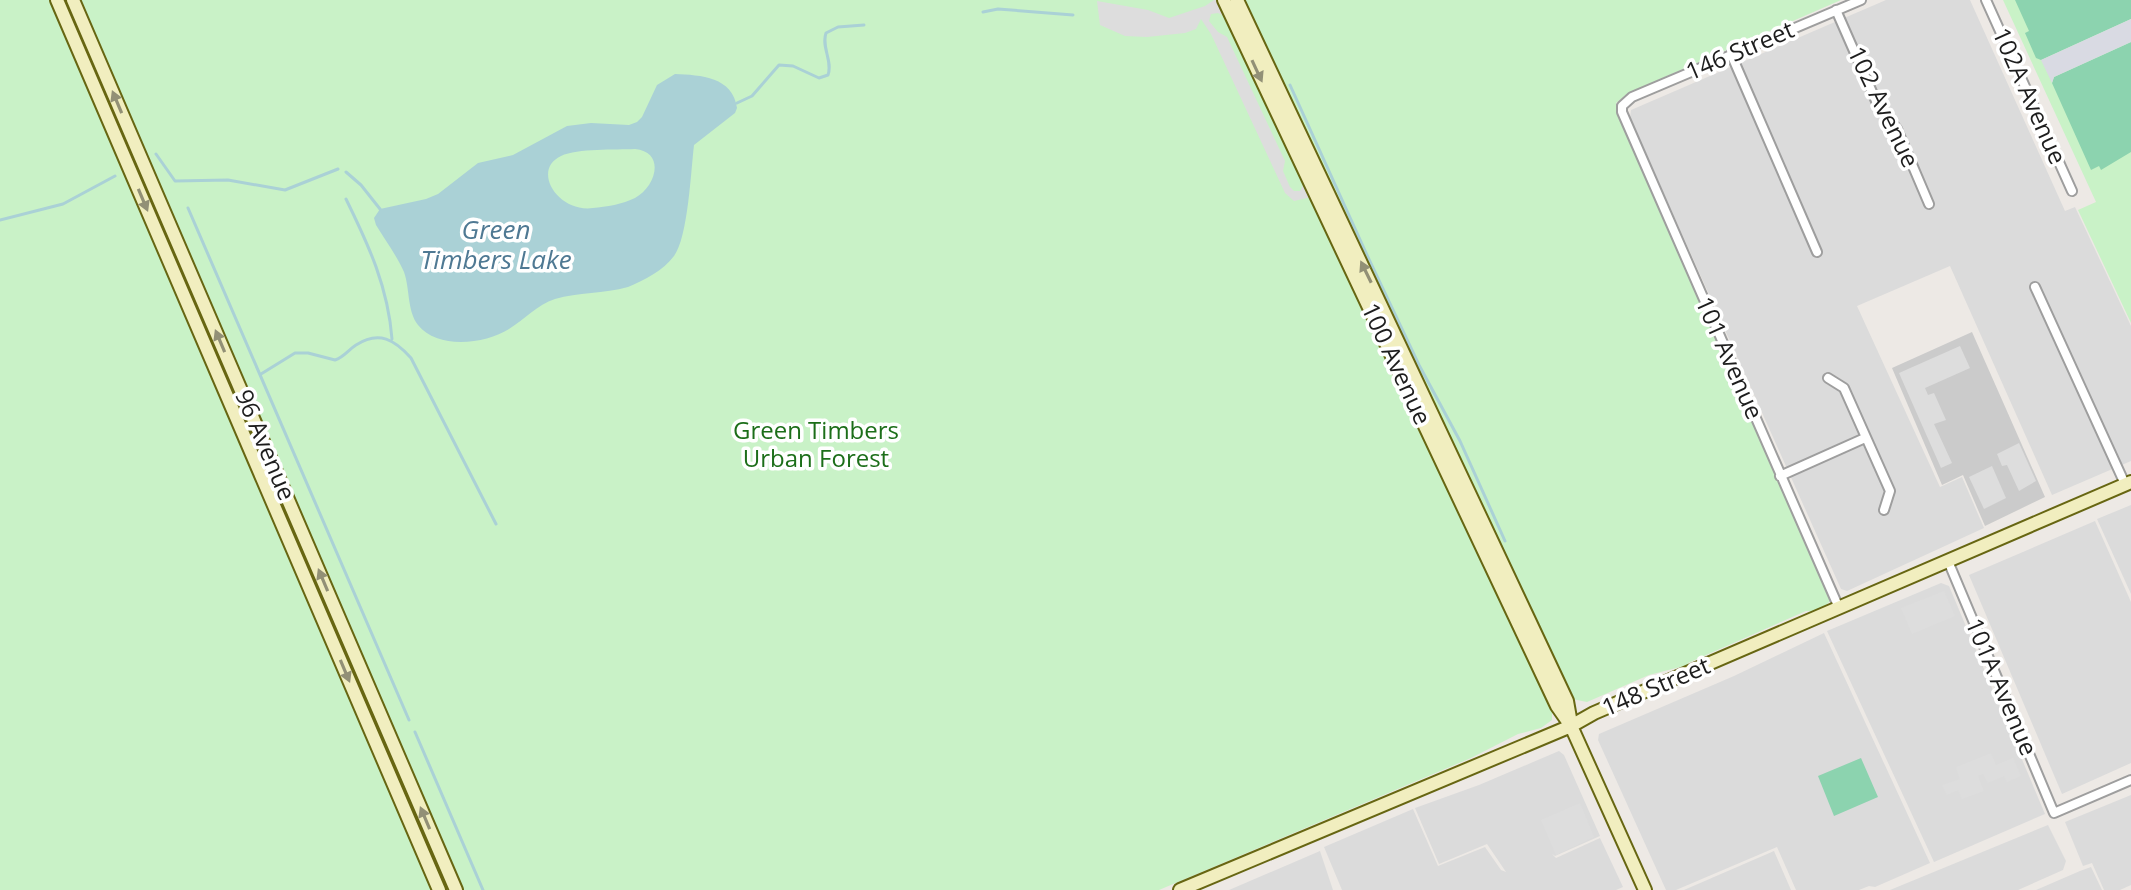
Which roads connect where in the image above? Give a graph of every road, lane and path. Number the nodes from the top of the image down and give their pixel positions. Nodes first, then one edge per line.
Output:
1 (57, 0) edge
2 (73, 0) edge
3 (1224, 0) edge
4 (1237, 0) edge
5 (1861, 0) edge
6 (1986, 0) edge
7 (1836, 10) junction
8 (1731, 54) junction
9 (1622, 106) joint
10 (2072, 191) dead end
11 (1929, 204) dead end
12 (1817, 252) dead end
13 (2035, 287) dead end
14 (1828, 378) dead end
15 (1865, 438) junction
16 (1780, 476) junction
17 (2128, 483) edge
18 (1884, 510) dead end
19 (1948, 561) junction
20 (1839, 608) junction
21 (1571, 726) junction
22 (2131, 780) edge
23 (439, 890) edge
24 (456, 890) edge
25 (1180, 890) edge
26 (1645, 890) edge

1 -> 23 main road, 96 Avenue
24 -> 2 main road, 96 Avenue
3 -> 21 main road, 100 Avenue
21 -> 4 main road, 100 Avenue
5 - 7 street, 146 Street
6 - 10 street, 102A Avenue
7 - 8 street, 146 Street
7 - 11 street, 102 Avenue
8 - 9 street, 146 Street
8 - 12 street
9 - 16 street, 101 Avenue
13 - 17 street
14 - 15 street
15 - 16 street
15 - 18 street
16 - 20 street, 101 Avenue
17 - 19 main road, 148 Street
19 - 20 main road, 148 Street
19 - 22 street, 101A Avenue
20 - 21 main road, 148 Street
21 - 25 main road, 148 Street
21 - 26 main road, 100 Avenue

